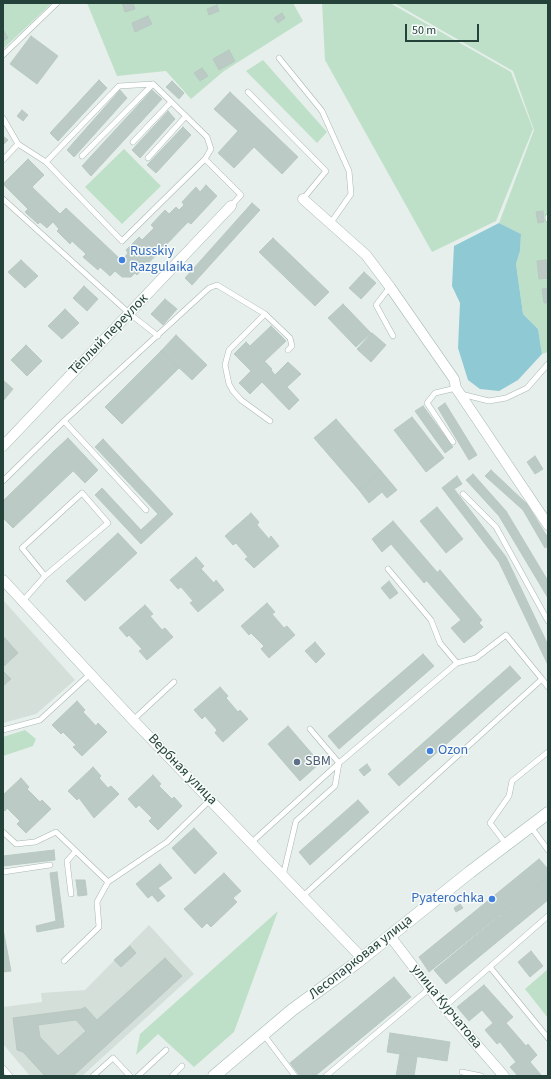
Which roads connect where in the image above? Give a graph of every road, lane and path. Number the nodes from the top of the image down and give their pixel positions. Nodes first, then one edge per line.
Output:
1 (57, 3) edge
2 (3, 55) edge
3 (279, 58) dead end
4 (153, 84) junction
5 (248, 92) dead end
6 (171, 102) junction
7 (186, 116) junction
8 (3, 118) edge
9 (133, 142) dead end
10 (18, 144) junction
11 (82, 156) dead end
12 (148, 158) dead end
13 (205, 159) junction
14 (3, 160) edge
15 (46, 162) junction
16 (3, 199) edge
17 (302, 199) joint
18 (231, 206) joint
19 (330, 224) junction
20 (390, 287) junction
21 (130, 314) junction
22 (265, 314) junction
23 (158, 336) junction
24 (393, 336) dead end
25 (288, 350) dead end
26 (548, 364) edge
27 (458, 391) junction
28 (64, 421) junction
29 (270, 421) dead end
30 (453, 442) dead end
31 (3, 446) edge
32 (3, 481) edge
33 (463, 494) dead end
34 (146, 510) dead end
35 (548, 525) edge
36 (388, 569) dead end
37 (45, 576) junction
38 (3, 580) edge
39 (23, 601) junction
40 (548, 621) edge
41 (457, 663) junction
42 (90, 674) junction
43 (542, 680) junction
44 (174, 682) dead end
45 (548, 687) edge
46 (133, 720) junction
47 (310, 729) dead end
48 (3, 730) edge
49 (548, 752) edge
50 (339, 763) junction
51 (211, 799) junction
52 (548, 813) edge
53 (531, 827) junction
54 (3, 832) edge
55 (252, 842) junction
56 (507, 844) junction
57 (548, 850) edge
58 (76, 851) junction
59 (50, 865) dead end
60 (3, 872) edge
61 (283, 876) junction
62 (108, 882) junction
63 (71, 894) dead end
64 (303, 896) junction
65 (548, 916) edge
66 (390, 936) junction
67 (362, 958) junction
68 (64, 962) dead end
69 (490, 967) junction
70 (430, 988) junction
71 (444, 1007) junction
72 (263, 1034) junction
73 (548, 1038) edge
74 (166, 1050) dead end
75 (182, 1066) dead end
76 (3, 1068) edge
77 (462, 1072) dead end
78 (10, 1076) edge
79 (93, 1076) edge
80 (130, 1076) edge
81 (138, 1076) edge
82 (172, 1076) edge
83 (214, 1076) edge
84 (295, 1076) edge
85 (326, 1076) edge
86 (481, 1076) edge
87 (504, 1076) edge

1 - 2 lane
3 - 19 lane
4 - 6 lane
4 - 11 lane
4 - 15 lane
5 - 17 lane
6 - 7 lane
6 - 9 lane
7 - 12 lane
7 - 13 lane
8 - 10 lane
10 - 14 lane
10 - 15 lane
13 - 15 lane
13 - 18 lane
16 - 21 lane
17 - 19 street
18 - 21 street, Тёплый переулок
19 - 20 street
20 - 24 lane
20 - 27 street
21 - 23 lane
21 - 31 street, Тёплый переулок
22 - 23 lane
22 - 25 lane
22 - 29 lane
23 - 28 lane
26 - 27 lane
27 - 30 lane
27 - 35 street
28 - 32 lane
28 - 34 lane
33 - 40 lane
36 - 41 lane
37 - 37 lane
37 - 39 lane
38 - 39 street, Вербная улица
39 - 42 street, Вербная улица
41 - 43 lane
41 - 50 lane
42 - 46 street, Вербная улица
42 - 48 lane
43 - 45 lane
43 - 64 lane
44 - 46 lane
46 - 51 street, Вербная улица
47 - 50 lane
49 - 56 lane
50 - 55 lane
50 - 61 lane
51 - 55 street, Вербная улица
51 - 62 lane
52 - 53 main road, Лесопарковая улица
53 - 56 main road, Лесопарковая улица
53 - 57 lane
54 - 58 lane
55 - 61 street, Вербная улица
56 - 66 main road, Лесопарковая улица
58 - 62 lane
58 - 63 lane
59 - 60 lane
61 - 64 street, Вербная улица
62 - 68 lane
64 - 67 street, Вербная улица
65 - 69 lane
66 - 67 main road, Лесопарковая улица
66 - 70 street, улица Курчатова
67 - 72 main road, Лесопарковая улица
69 - 71 lane
69 - 73 lane
70 - 71 street, улица Курчатова
70 - 85 lane
71 - 87 street, улица Курчатова
72 - 83 main road, Лесопарковая улица
72 - 84 lane
74 - 81 lane
75 - 82 lane
76 - 78 lane
77 - 86 lane
79 - 80 lane

